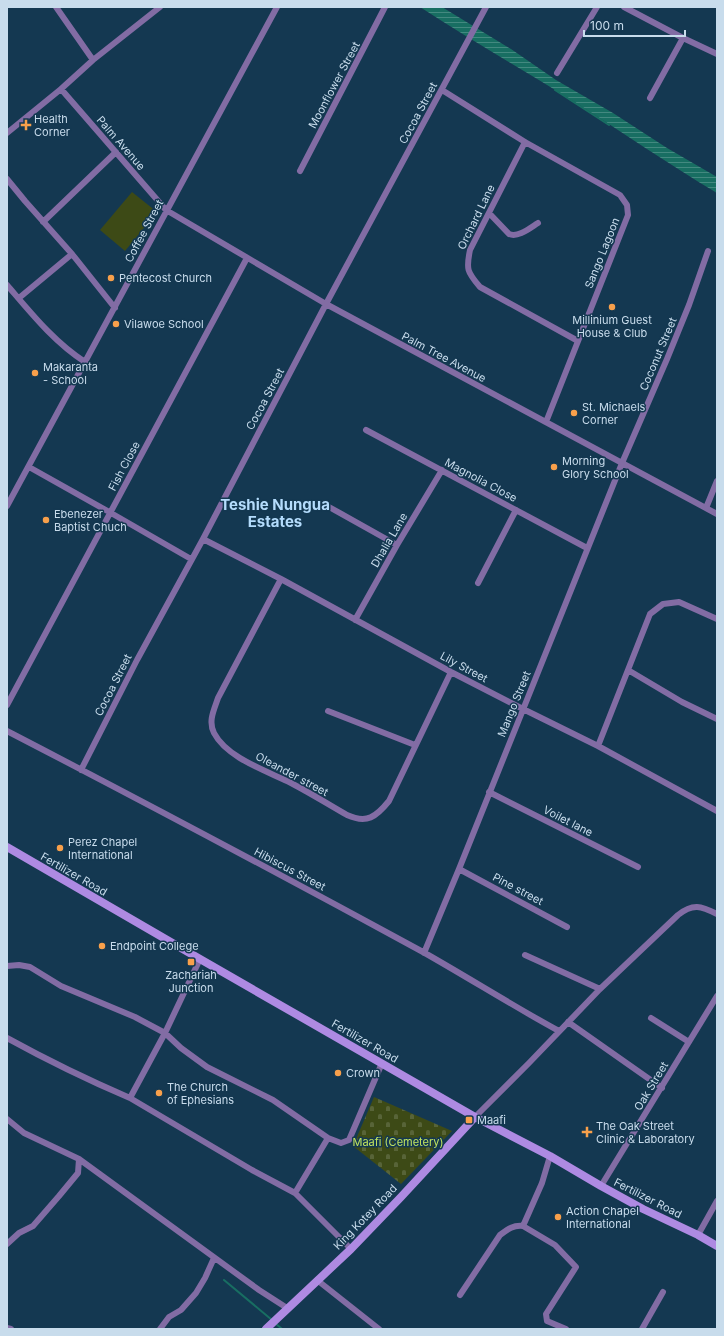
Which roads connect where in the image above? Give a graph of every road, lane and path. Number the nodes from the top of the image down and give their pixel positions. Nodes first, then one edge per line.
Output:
1 (56, 7) edge
2 (160, 7) edge
3 (277, 7) edge
4 (385, 7) edge
5 (486, 7) edge
6 (597, 7) edge
7 (624, 7) edge
8 (683, 38) junction
9 (717, 54) edge
10 (93, 60) junction
11 (557, 72) dead end
12 (61, 89) junction
13 (442, 90) junction
14 (650, 98) dead end
15 (7, 133) edge
16 (525, 142) junction
17 (116, 152) junction
18 (300, 171) dead end
19 (7, 179) edge
20 (166, 210) junction
21 (489, 213) junction
22 (43, 222) junction
23 (538, 223) dead end
24 (708, 251) dead end
25 (72, 254) junction
26 (247, 258) junction
27 (7, 286) edge
28 (18, 298) junction
29 (326, 304) junction
30 (115, 308) junction
31 (578, 341) junction
32 (85, 362) junction
33 (546, 422) junction
34 (366, 430) dead end
35 (622, 463) junction
36 (29, 467) junction
37 (442, 470) junction
38 (717, 481) edge
39 (9, 499) edge
40 (7, 506) edge
41 (329, 507) dead end
42 (706, 508) junction
43 (516, 510) junction
44 (111, 512) junction
45 (717, 514) edge
46 (203, 539) junction
47 (397, 545) junction
48 (587, 548) junction
49 (192, 560) junction
50 (281, 580) junction
51 (478, 583) dead end
52 (355, 620) junction
53 (717, 620) edge
54 (628, 670) junction
55 (451, 672) junction
56 (7, 705) edge
57 (522, 709) junction
58 (328, 711) dead end
59 (717, 719) edge
60 (7, 731) edge
61 (415, 745) junction
62 (598, 746) junction
63 (81, 770) junction
64 (490, 792) junction
65 (717, 811) edge
66 (7, 847) edge
67 (638, 867) dead end
68 (459, 870) junction
69 (717, 914) edge
70 (567, 927) dead end
71 (424, 953) junction
72 (525, 955) dead end
73 (200, 959) junction
74 (7, 966) edge
75 (600, 989) junction
76 (717, 996) edge
77 (651, 1018) dead end
78 (568, 1022) junction
79 (559, 1031) junction
80 (165, 1033) junction
81 (7, 1038) edge
82 (689, 1042) junction
83 (382, 1063) junction
84 (662, 1088) junction
85 (130, 1098) junction
86 (476, 1116) junction
87 (7, 1119) edge
88 (328, 1138) junction
89 (550, 1156) junction
90 (78, 1159) junction
91 (601, 1186) junction
92 (295, 1193) junction
93 (717, 1201) edge
94 (524, 1226) junction
95 (698, 1235) junction
96 (7, 1244) edge
97 (717, 1246) edge
98 (351, 1249) junction
99 (214, 1258) junction
100 (317, 1280) junction
101 (663, 1292) dead end
102 (460, 1295) dead end
103 (284, 1310) junction
104 (7, 1328) edge
105 (11, 1329) edge
106 (160, 1329) edge
107 (266, 1329) edge
108 (378, 1329) edge
109 (566, 1329) edge
110 (642, 1329) edge

1 - 10 street
2 - 10 street
3 - 20 street, Coffee Street
4 - 18 street, Moonflower Street
5 - 13 street, Cocoa Street
6 - 11 street
7 - 8 street
8 - 9 street
8 - 14 street
10 - 12 street
12 - 15 street
12 - 17 street, Palm Avenue
13 - 16 street, Sango Lagoon
13 - 29 street, Cocoa Street
16 - 21 street, Orchard Lane
16 - 31 street, Sango Lagoon
17 - 20 street, Palm Avenue
17 - 22 street
19 - 22 street
20 - 26 street, Palm Tree Avenue
20 - 30 street, Coffee Street
21 - 23 street
21 - 31 street, Orchard Lane
22 - 25 street
24 - 35 street, Coconut Street
25 - 28 street
25 - 30 street
26 - 29 street, Palm Tree Avenue
26 - 44 street, Fish Close
27 - 28 street
28 - 32 street
29 - 33 street, Palm Tree Avenue
29 - 46 street, Cocoa Street
30 - 32 street, Coffee Street
31 - 33 street, Sango Lagoon
32 - 36 street, Coffee Street
33 - 35 street, Palm Tree Avenue
34 - 37 street, Magnolia Close
35 - 42 street, Palm Tree Avenue
35 - 48 street, Mango Street
36 - 39 street, Coffee Street
36 - 44 street
37 - 43 street, Magnolia Close
37 - 47 street, Dhalia Lane
38 - 42 street
39 - 40 street, Coffee Street
41 - 47 street
42 - 45 street, Palm Tree Avenue
43 - 48 street, Magnolia Close
43 - 51 street
44 - 49 street
44 - 56 street, Fish Close
46 - 49 street, Cocoa Street
46 - 50 street, Lily Street
47 - 52 street, Dhalia Lane
48 - 57 street, Mango Street
49 - 63 street, Cocoa Street
50 - 52 street, Lily Street
50 - 61 street, Oleander street
52 - 55 street, Lily Street
53 - 54 street
54 - 59 street
54 - 62 street
55 - 57 street, Lily Street
55 - 61 street, Oleander street
57 - 62 street, Lily Street
57 - 64 street, Mango Street
58 - 61 street
60 - 63 street, Hibiscus Street
62 - 65 street, Lily Street
63 - 71 street, Hibiscus Street
64 - 67 street, Voilet lane
64 - 68 street, Mango Street
66 - 73 street, Fertilizer Road
68 - 70 street, Pine street
68 - 71 street, Mango Street
69 - 75 street
71 - 79 street, Hibiscus Street
72 - 75 street
73 - 80 street
73 - 83 street, Fertilizer Road
74 - 80 street
75 - 78 street
76 - 82 street, Oak Street
77 - 82 street
78 - 79 street
78 - 84 street
79 - 86 street
80 - 85 street
80 - 88 street
81 - 85 street
82 - 84 street, Oak Street
83 - 86 street, Fertilizer Road
83 - 88 street
84 - 91 street, Oak Street
85 - 92 street
86 - 89 street, Fertilizer Road
86 - 98 street, King Kotey Road
87 - 90 street
88 - 92 street
89 - 91 street, Fertilizer Road
89 - 94 street
90 - 96 street
90 - 99 street
91 - 95 street, Fertilizer Road
92 - 98 street
93 - 95 street
94 - 102 street
94 - 109 street
95 - 97 street, Fertilizer Road
98 - 100 street, King Kotey Road
99 - 103 street
99 - 106 street
100 - 103 street, King Kotey Road
100 - 108 street
101 - 110 street
103 - 107 street, King Kotey Road
104 - 105 street

